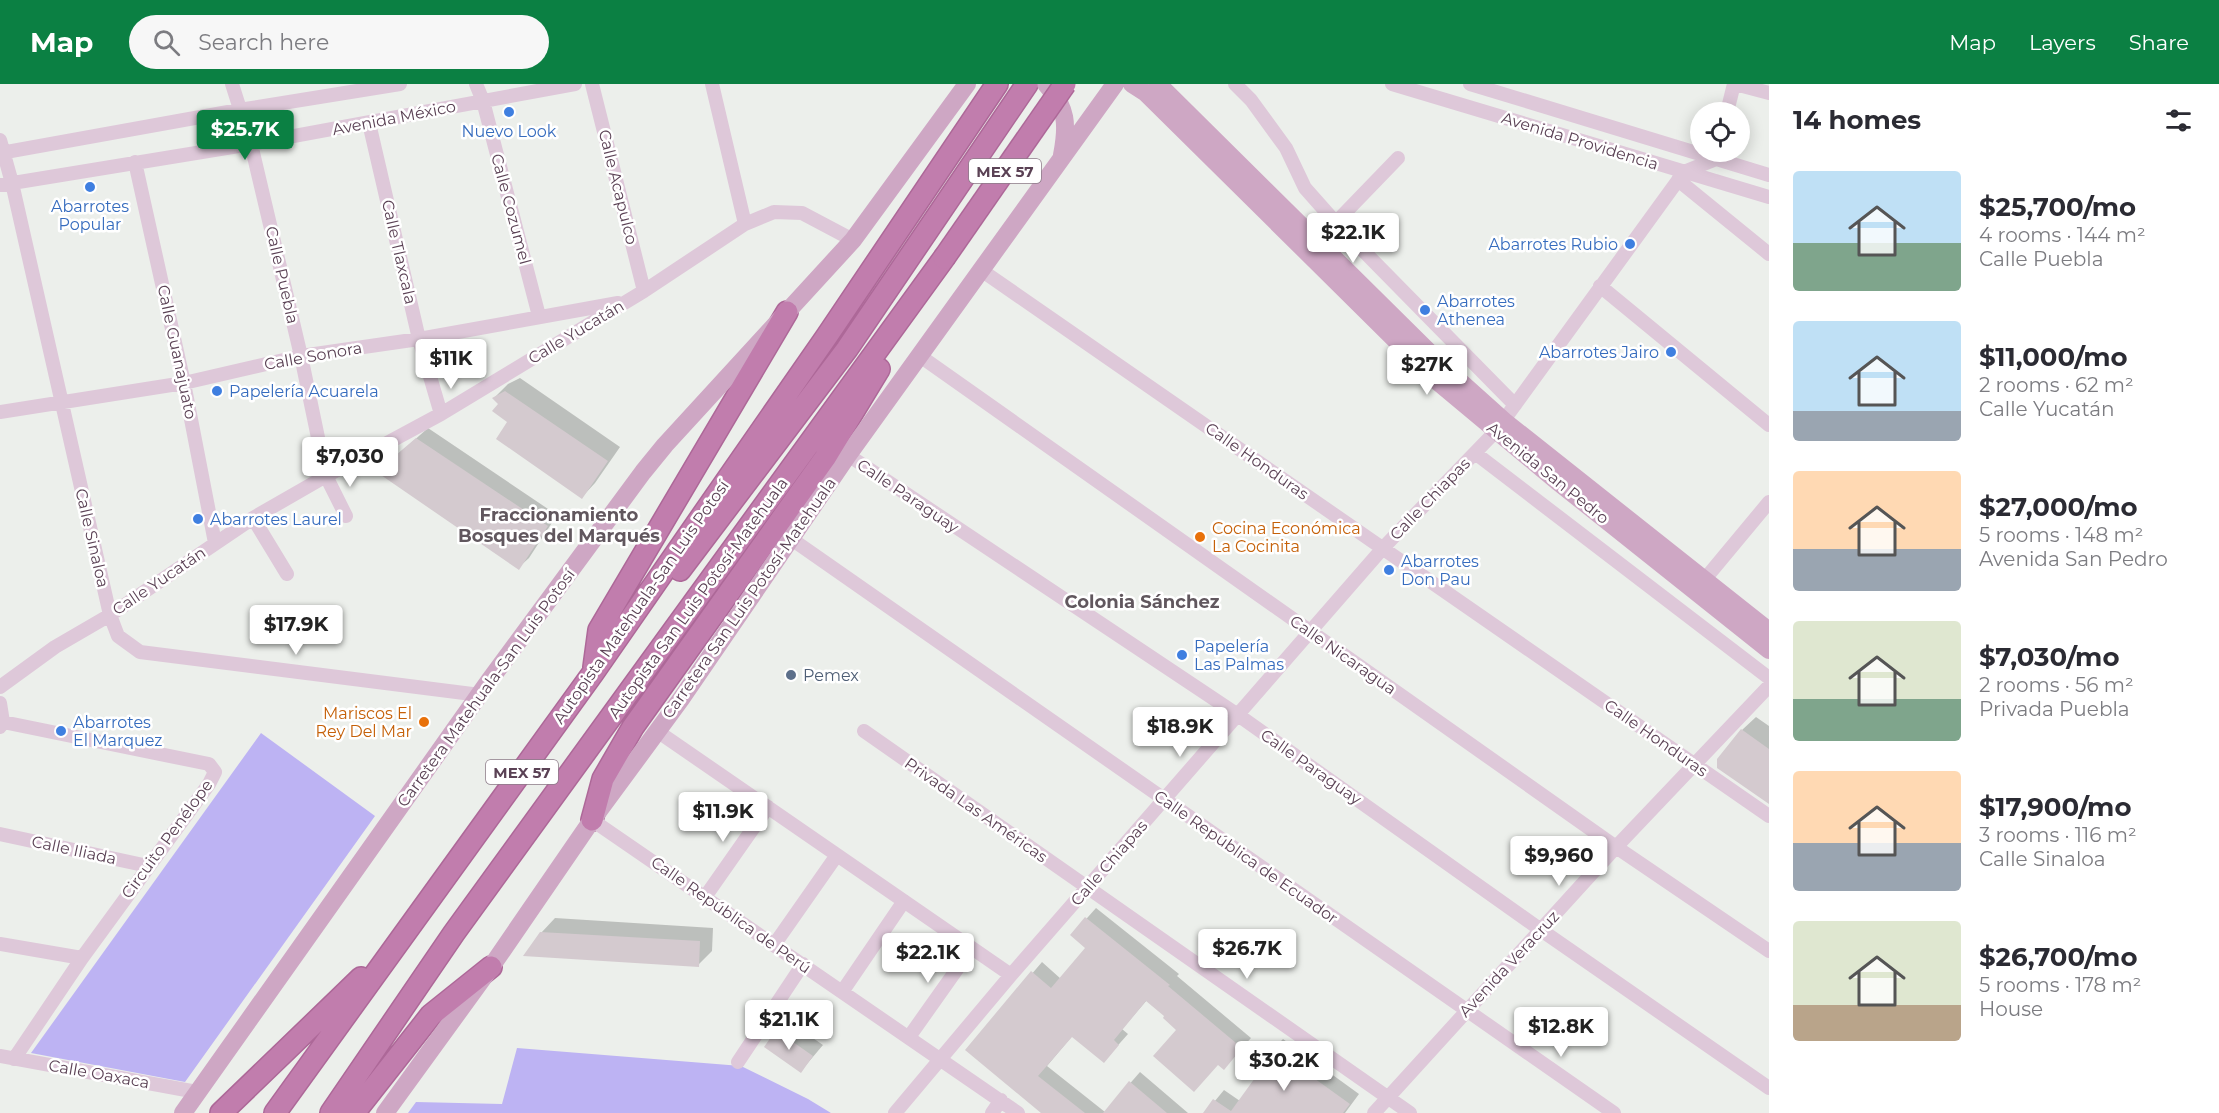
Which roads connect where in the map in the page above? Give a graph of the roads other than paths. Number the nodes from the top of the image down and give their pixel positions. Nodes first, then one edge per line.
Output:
1 (232, 84) edge
2 (400, 84) edge
3 (476, 84) edge
4 (575, 84) edge
5 (592, 84) edge
6 (712, 84) edge
7 (948, 84) edge
8 (967, 84) edge
9 (997, 84) edge
10 (1027, 84) edge
11 (1046, 84) edge
12 (1065, 84) edge
13 (1115, 84) edge
14 (1132, 84) edge
15 (1158, 84) edge
16 (1235, 84) edge
17 (1392, 84) edge
18 (1470, 84) edge
19 (1735, 84) edge
20 (1410, 87) edge
21 (1769, 93) edge
22 (483, 101) junction
23 (1730, 102) edge
24 (949, 106) junction
25 (239, 110) junction
26 (369, 123) junction
27 (251, 144) junction
28 (1690, 147) edge
29 (1, 148) edge
30 (1062, 156) junction
31 (1398, 158) dead end
32 (135, 162) junction
33 (1705, 162) edge
34 (1735, 162) edge
35 (1769, 175) edge
36 (1681, 176) junction
37 (6, 184) edge
38 (1769, 197) edge
39 (1336, 223) junction
40 (745, 225) junction
41 (853, 240) junction
42 (1311, 247) junction
43 (1769, 254) edge
44 (944, 258) junction
45 (981, 270) junction
46 (1600, 286) junction
47 (644, 291) junction
48 (626, 302) junction
49 (788, 312) junction
50 (538, 316) junction
51 (420, 339) junction
52 (301, 356) junction
53 (920, 356) junction
54 (184, 383) junction
55 (62, 402) junction
56 (1515, 405) junction
57 (0, 412) edge
58 (441, 414) junction
59 (1769, 424) edge
60 (1500, 426) junction
61 (772, 432) junction
62 (1475, 453) junction
63 (848, 455) junction
64 (326, 476) junction
65 (1769, 502) edge
66 (346, 516) dead end
67 (253, 518) junction
68 (790, 538) junction
69 (215, 543) junction
70 (1383, 548) junction
71 (287, 573) dead end
72 (1700, 586) junction
73 (110, 615) junction
74 (1769, 631) edge
75 (1311, 632) junction
76 (1769, 650) edge
77 (599, 664) junction
78 (1769, 678) edge
79 (1769, 686) edge
80 (0, 687) edge
81 (480, 695) junction
82 (0, 703) edge
83 (1238, 715) junction
84 (2, 724) edge
85 (657, 731) junction
86 (864, 731) dead end
87 (1695, 764) junction
88 (1165, 798) junction
89 (768, 807) junction
90 (1769, 816) edge
91 (592, 820) junction
92 (0, 834) edge
93 (1616, 847) junction
94 (837, 855) junction
95 (148, 866) junction
96 (1087, 888) junction
97 (705, 897) junction
98 (904, 901) junction
99 (1541, 930) junction
100 (402, 938) junction
101 (0, 944) edge
102 (774, 945) junction
103 (972, 948) junction
104 (1769, 951) edge
105 (82, 958) junction
106 (803, 964) junction
107 (491, 967) junction
108 (1011, 975) junction
109 (842, 992) junction
110 (1466, 1011) junction
111 (909, 1037) junction
112 (7, 1057) edge
113 (939, 1059) junction
114 (738, 1062) dead end
115 (1769, 1088) edge
116 (197, 1092) junction
117 (1388, 1098) junction
118 (1001, 1100) junction
119 (183, 1113) edge
120 (221, 1113) edge
121 (275, 1113) edge
122 (331, 1113) edge
123 (354, 1113) edge
124 (385, 1113) edge
125 (895, 1113) edge
126 (992, 1113) edge
127 (1018, 1113) edge
128 (1374, 1113) edge
129 (1410, 1113) edge
130 (1614, 1113) edge

1 - 25 street, Calle Puebla
2 - 25 street, Avenida México
3 - 22 street, Calle Cozumel
4 - 22 street, Avenida México
5 - 47 street, Calle Acapulco
6 - 40 street
7 - 24 main road
8 - 24 main road, Carretera Matehuala-San Luis Potosí
9 - 61 highway, MEX 57
10 - 61 highway
11 - 30 main road
12 - 44 highway, Autopista San Luis Potosí-Matehuala / MEX 57, bridge
13 - 30 main road, Carretera San Luis Potosí-Matehuala
14 - 42 main road, Avenida San Pedro
15 - 42 main road, Avenida San Pedro
16 - 39 street
17 - 20 street, Avenida Providencia
18 - 28 street, Avenida Providencia
19 - 21 street
19 - 23 street
20 - 36 street, Avenida Providencia
22 - 26 street, Avenida México
22 - 50 street, Calle Cozumel
24 - 41 main road, Carretera Matehuala-San Luis Potosí
25 - 27 street, Calle Puebla
25 - 29 street, Avenida México
26 - 27 street, Avenida México
26 - 51 street, Calle Tlaxcala
27 - 32 street, Avenida México
27 - 52 street, Calle Puebla
29 - 37 street, Calle Sinaloa
30 - 45 main road, Carretera San Luis Potosí-Matehuala
31 - 39 street
32 - 37 street, Avenida México
32 - 54 street, Calle Guanajuato
33 - 36 street
34 - 35 street, Avenida Providencia
36 - 38 street, Avenida Providencia
36 - 43 street
36 - 46 street, Calle Chiapas
37 - 55 street, Calle Sinaloa
39 - 42 street
39 - 56 street
40 - 41 street, Calle Yucatán
40 - 47 street, Calle Yucatán
41 - 49 main road, Carretera Matehuala-San Luis Potosí
42 - 60 main road, Avenida San Pedro
44 - 91 highway
44 - 122 highway, Autopista San Luis Potosí-Matehuala / MEX 57
45 - 53 main road, Carretera San Luis Potosí-Matehuala
45 - 70 street, Calle Honduras
46 - 56 street, Calle Chiapas
46 - 59 street
47 - 48 street, Calle Yucatán
48 - 50 street, Calle Sonora
48 - 58 street, Calle Yucatán
49 - 77 highway
49 - 81 main road, Carretera Matehuala-San Luis Potosí
50 - 51 street, Calle Sonora
51 - 52 street, Calle Sonora
51 - 58 street, Calle Tlaxcala
52 - 54 street, Calle Sonora
52 - 64 street, Calle Puebla
53 - 63 main road, Carretera San Luis Potosí-Matehuala
53 - 75 street, Calle Nicaragua
54 - 55 street, Calle Sonora
54 - 69 street, Calle Guanajuato
55 - 57 street, Calle Sonora
55 - 73 street, Calle Sinaloa
56 - 60 street, Calle Chiapas
58 - 64 street, Calle Yucatán
60 - 62 street, Calle Chiapas
60 - 72 main road, Avenida San Pedro
61 - 77 highway, Autopista Matehuala-San Luis Potosí
62 - 70 street, Calle Chiapas
62 - 78 street
63 - 68 main road, Carretera San Luis Potosí-Matehuala
63 - 83 street, Calle Paraguay
64 - 66 street, Calle Puebla
64 - 67 street, Calle Yucatán
65 - 72 street
67 - 69 street, Calle Yucatán
67 - 71 street
68 - 85 main road, Carretera San Luis Potosí-Matehuala
68 - 88 street, Calle República de Ecuador
69 - 73 street, Calle Yucatán
70 - 75 street, Calle Chiapas
70 - 87 street, Calle Honduras
72 - 74 main road, Avenida San Pedro
72 - 76 main road, Avenida San Pedro
73 - 80 street, Calle Yucatán
73 - 81 street, Calle Sinaloa
75 - 83 street, Calle Chiapas
75 - 93 street, Calle Nicaragua
77 - 100 highway, Autopista Matehuala-San Luis Potosí / MEX 57
79 - 87 street, Avenida Veracruz
81 - 116 main road, Carretera Matehuala-San Luis Potosí
82 - 84 street
83 - 88 street, Calle Chiapas
83 - 99 street, Calle Paraguay
84 - 95 street, Circuito Penélope
85 - 89 street
85 - 91 main road, Carretera San Luis Potosí-Matehuala
86 - 96 street, Privada Las Américas
87 - 90 street, Calle Honduras
87 - 93 street, Avenida Veracruz
88 - 96 street, Calle Chiapas
88 - 110 street, Calle República de Ecuador
89 - 94 street
89 - 97 street
91 - 97 street, Calle República de Perú
91 - 107 main road, Carretera San Luis Potosí-Matehuala
92 - 95 street, Calle Iliada
93 - 99 street, Avenida Veracruz
93 - 104 street, Calle Nicaragua
94 - 98 street
94 - 102 street
95 - 105 street, Circuito Penélope
96 - 108 street, Calle Chiapas
96 - 117 street, Privada Las Américas
97 - 102 street, Calle República de Perú
98 - 103 street
98 - 109 street
99 - 110 street, Avenida Veracruz
99 - 115 street, Calle Paraguay
100 - 120 highway
100 - 121 highway, Autopista Matehuala-San Luis Potosí / MEX 57
101 - 105 street
102 - 106 street, Calle República de Perú
103 - 108 street
103 - 111 street
105 - 112 street, Circuito Penélope
106 - 109 street, Calle República de Perú
106 - 114 street
107 - 123 highway
107 - 124 main road, Carretera San Luis Potosí-Matehuala
108 - 113 street, Calle Chiapas
109 - 111 street, Calle República de Perú
110 - 117 street, Avenida Veracruz
110 - 130 street, Calle República de Ecuador
111 - 113 street, Calle República de Perú
112 - 116 street, Calle Oaxaca
113 - 118 street, Calle República de Perú
113 - 125 street, Calle Chiapas
116 - 119 main road, Carretera Matehuala-San Luis Potosí
117 - 128 street, Avenida Veracruz
117 - 129 street, Privada Las Américas
118 - 126 street
118 - 127 street, Calle República de Perú

